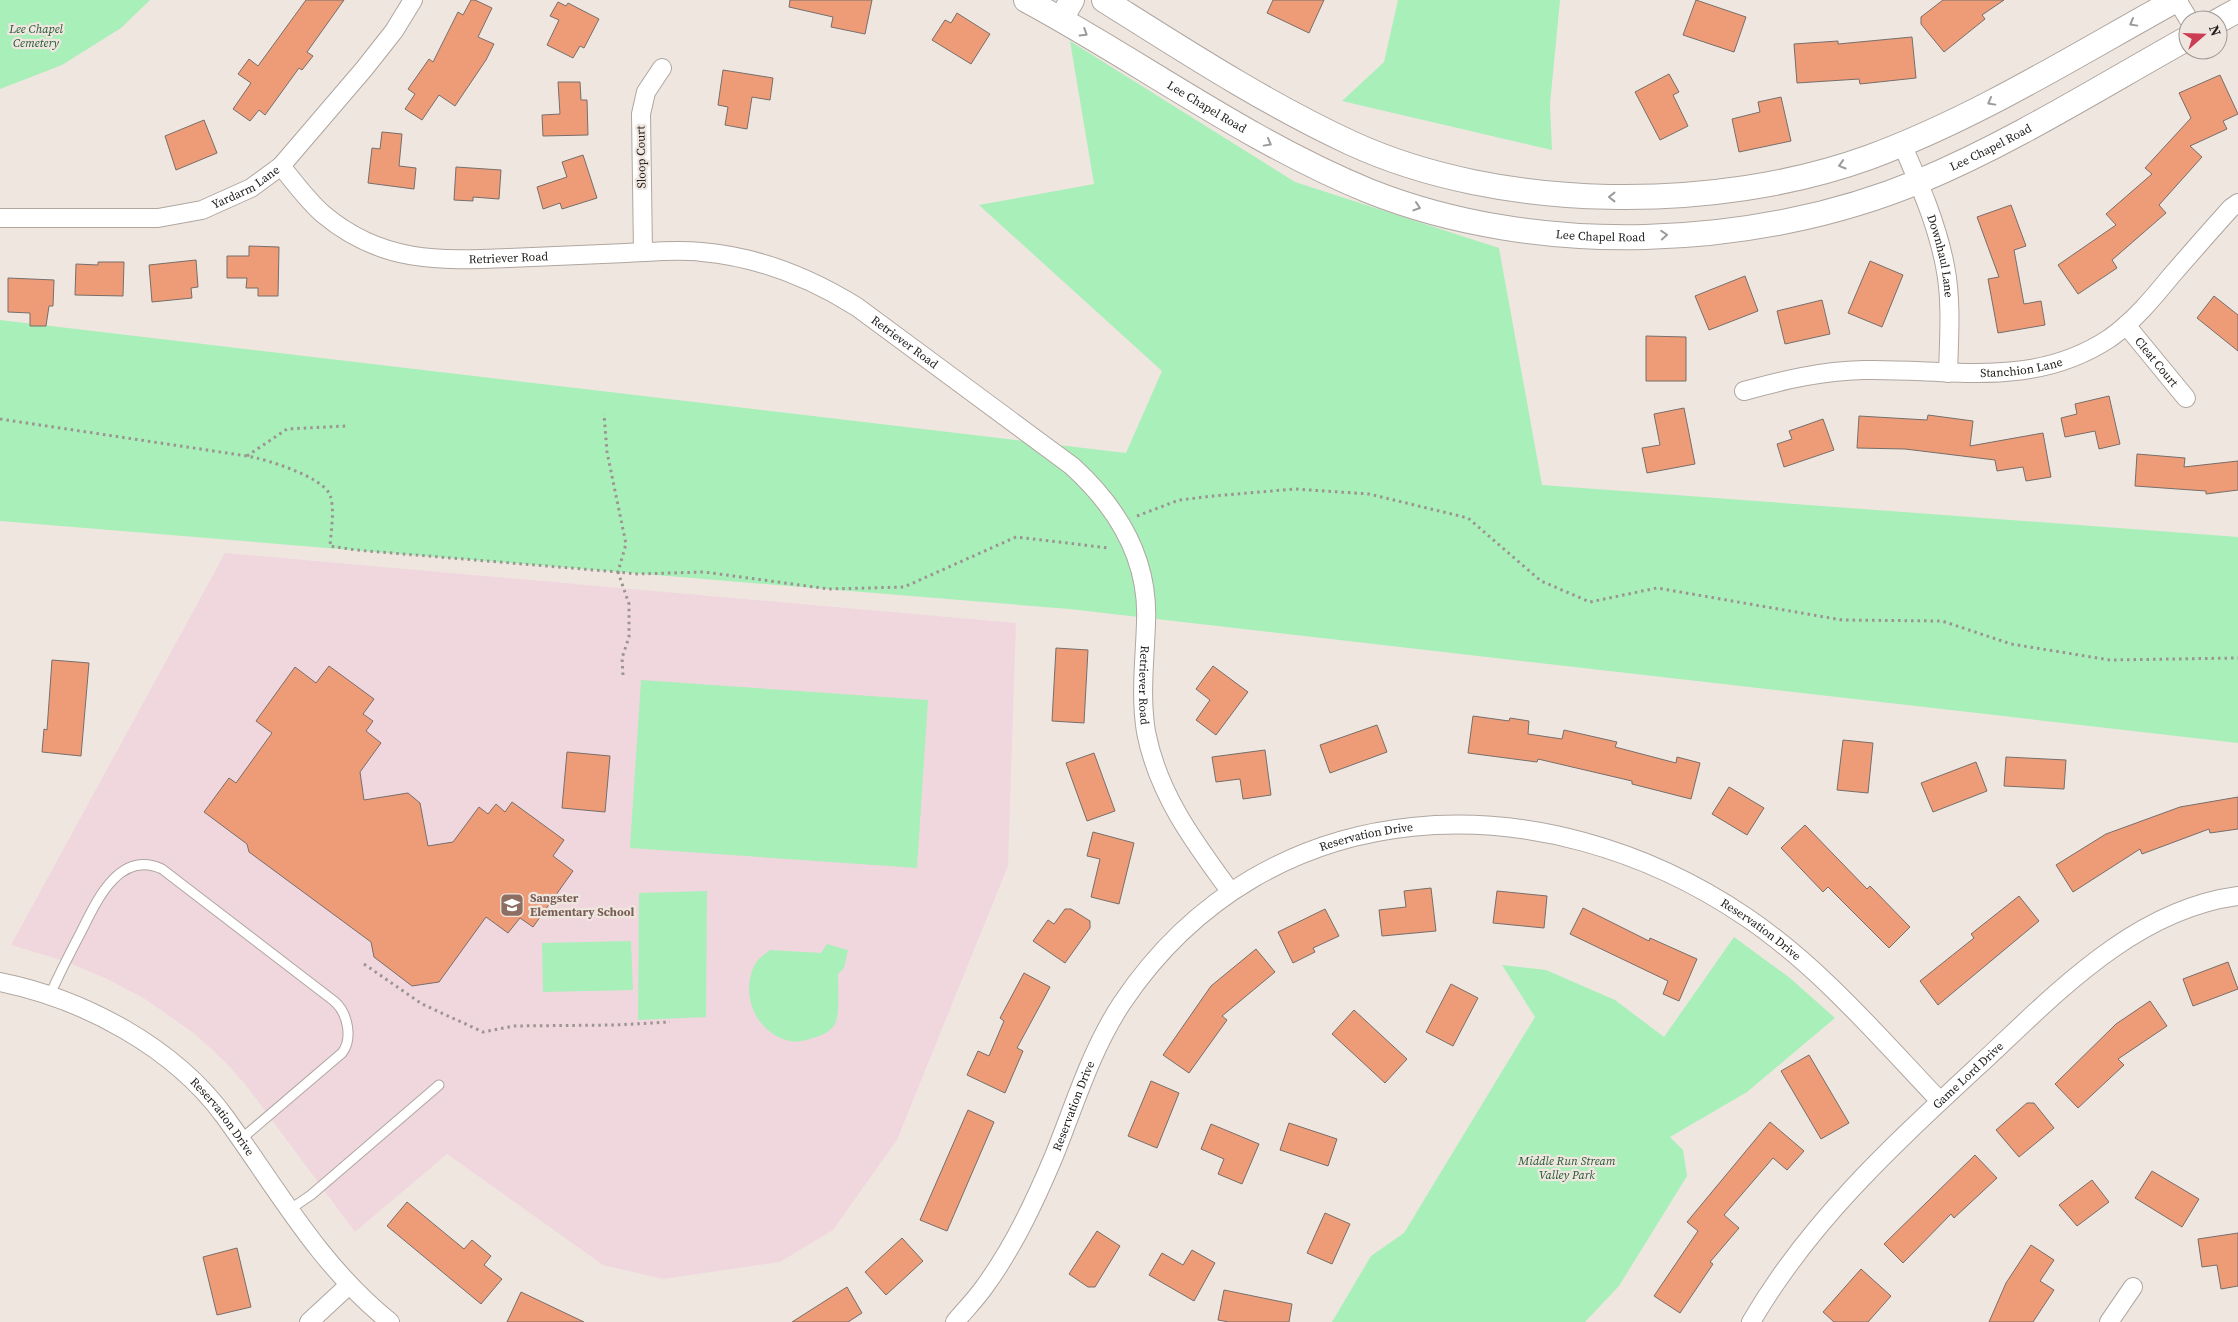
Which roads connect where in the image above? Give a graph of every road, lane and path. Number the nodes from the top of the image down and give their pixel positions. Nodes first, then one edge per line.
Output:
1 (413, 0) edge
2 (1026, 0) edge
3 (1104, 0) edge
4 (2177, 0) edge
5 (1067, 9) edge
6 (2178, 44) edge
7 (662, 68) dead end
8 (1902, 144) junction
9 (282, 166) junction
10 (1918, 182) junction
11 (2238, 203) edge
12 (0, 218) edge
13 (643, 252) junction
14 (2126, 325) junction
15 (1948, 373) junction
16 (1744, 392) dead end
17 (2186, 398) dead end
18 (604, 414) dead end
19 (0, 419) edge
20 (346, 426) dead end
21 (247, 456) junction
22 (1120, 522) junction
23 (1108, 548) dead end
24 (618, 572) junction
25 (2238, 658) edge
26 (623, 675) dead end
27 (1230, 892) junction
28 (2238, 896) edge
29 (364, 964) dead end
30 (0, 982) edge
31 (50, 995) junction
32 (670, 1022) dead end
33 (439, 1086) dead end
34 (1940, 1101) junction
35 (240, 1140) junction
36 (289, 1210) junction
37 (349, 1285) junction
38 (2133, 1287) dead end
39 (309, 1322) edge
40 (390, 1322) edge
41 (955, 1322) edge
42 (1751, 1322) edge
43 (2109, 1322) edge

1 - 9 street, Yardarm Lane
2 - 5 main road, Lee Chapel Road
8 -> 3 main road
4 -> 8 main road
5 -> 10 main road, Lee Chapel Road
6 - 10 main road, Lee Chapel Road
7 - 13 street, Sloop Court
8 - 10 street, Downhaul Lane
9 - 12 street, Yardarm Lane
9 - 13 street, Retriever Road
10 - 15 street, Downhaul Lane
11 - 14 street, Stanchion Lane
13 - 22 street, Retriever Road
14 - 15 street, Stanchion Lane
14 - 17 street, Cleat Court
15 - 16 street, Stanchion Lane
18 - 24 path
19 - 21 path
20 - 21 path
21 - 24 path
22 - 25 path
22 - 27 street, Retriever Road
23 - 24 path
24 - 26 path
27 - 34 street, Reservation Drive
27 - 41 street, Reservation Drive
28 - 34 street, Game Lord Drive
29 - 32 path
30 - 31 street, Reservation Drive
31 - 35 street, Reservation Drive
31 - 35 lane
33 - 36 lane
34 - 42 street, Game Lord Drive
35 - 36 street, Reservation Drive
36 - 37 street, Reservation Drive
37 - 39 street
37 - 40 street, Reservation Drive
38 - 43 street

